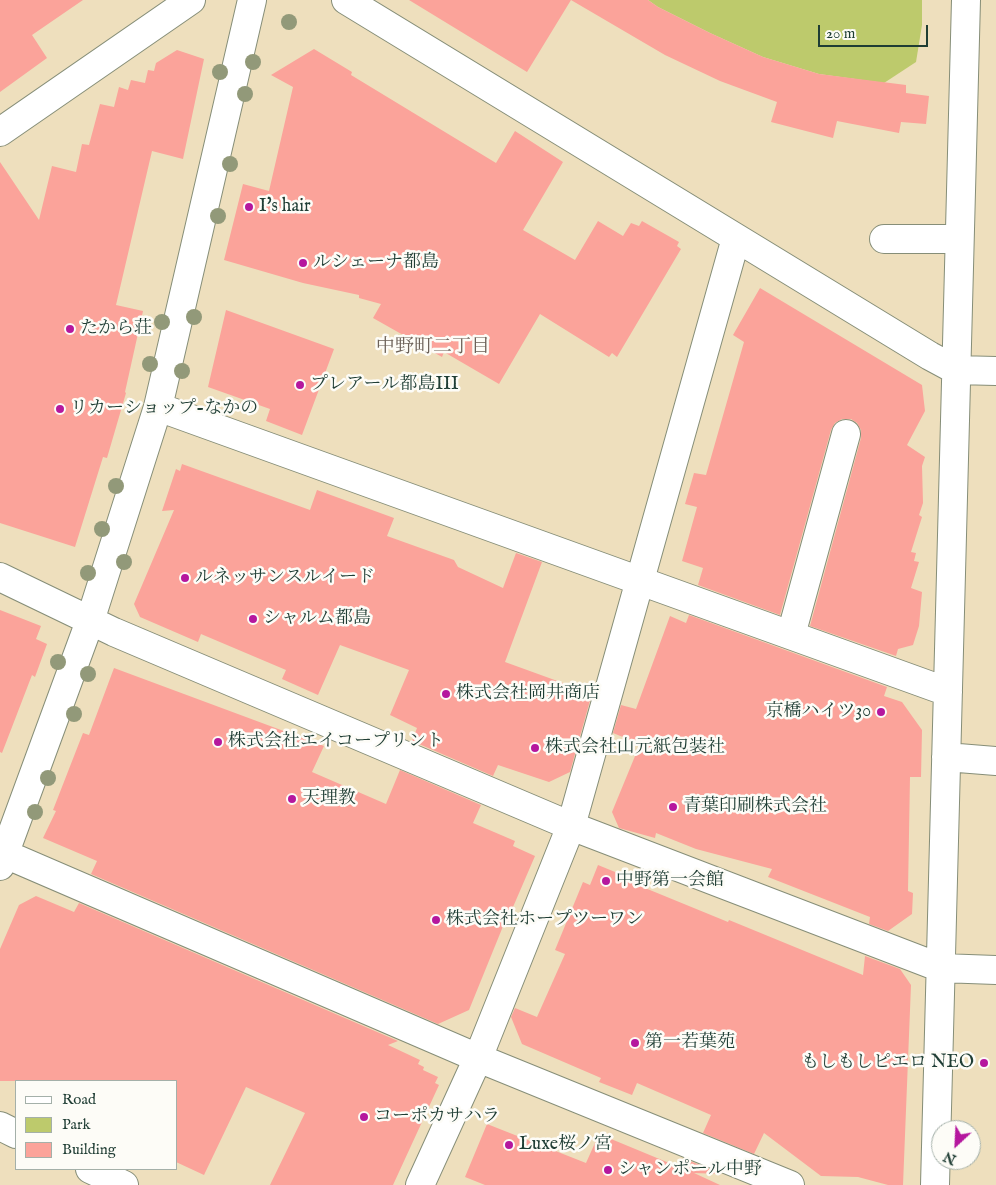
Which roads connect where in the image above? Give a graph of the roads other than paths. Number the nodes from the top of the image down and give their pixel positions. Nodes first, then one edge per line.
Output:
1 (191, 0) edge
2 (252, 0) edge
3 (346, 0) edge
4 (966, 0) edge
5 (0, 132) edge
6 (736, 238) junction
7 (884, 239) dead end
8 (960, 239) junction
9 (956, 370) junction
10 (996, 371) edge
11 (158, 408) junction
12 (846, 434) dead end
13 (0, 577) edge
14 (640, 581) junction
15 (90, 621) junction
16 (791, 635) junction
17 (948, 692) junction
18 (946, 757) junction
19 (996, 761) edge
20 (571, 826) junction
21 (2, 860) edge
22 (941, 968) junction
23 (996, 970) edge
24 (478, 1058) junction
25 (0, 1126) edge
26 (15, 1134) edge
27 (92, 1170) edge
28 (124, 1185) edge
29 (420, 1185) edge
30 (790, 1185) edge
31 (935, 1185) edge

1 - 5 street
2 - 11 street
3 - 6 street
4 - 8 street
6 - 9 street
6 - 14 street
7 - 8 street
8 - 9 street
9 - 10 street
9 - 17 street
11 - 14 street
11 - 15 street
12 - 16 street
13 - 15 street
14 - 16 street
14 - 20 street
15 - 20 street
15 - 21 street
16 - 17 street
17 - 18 street
18 - 19 street
18 - 22 street
20 - 22 street
20 - 24 street
21 - 24 street
22 - 23 street
22 - 31 street
24 - 29 street
24 - 30 street
25 - 26 street
27 - 28 street

